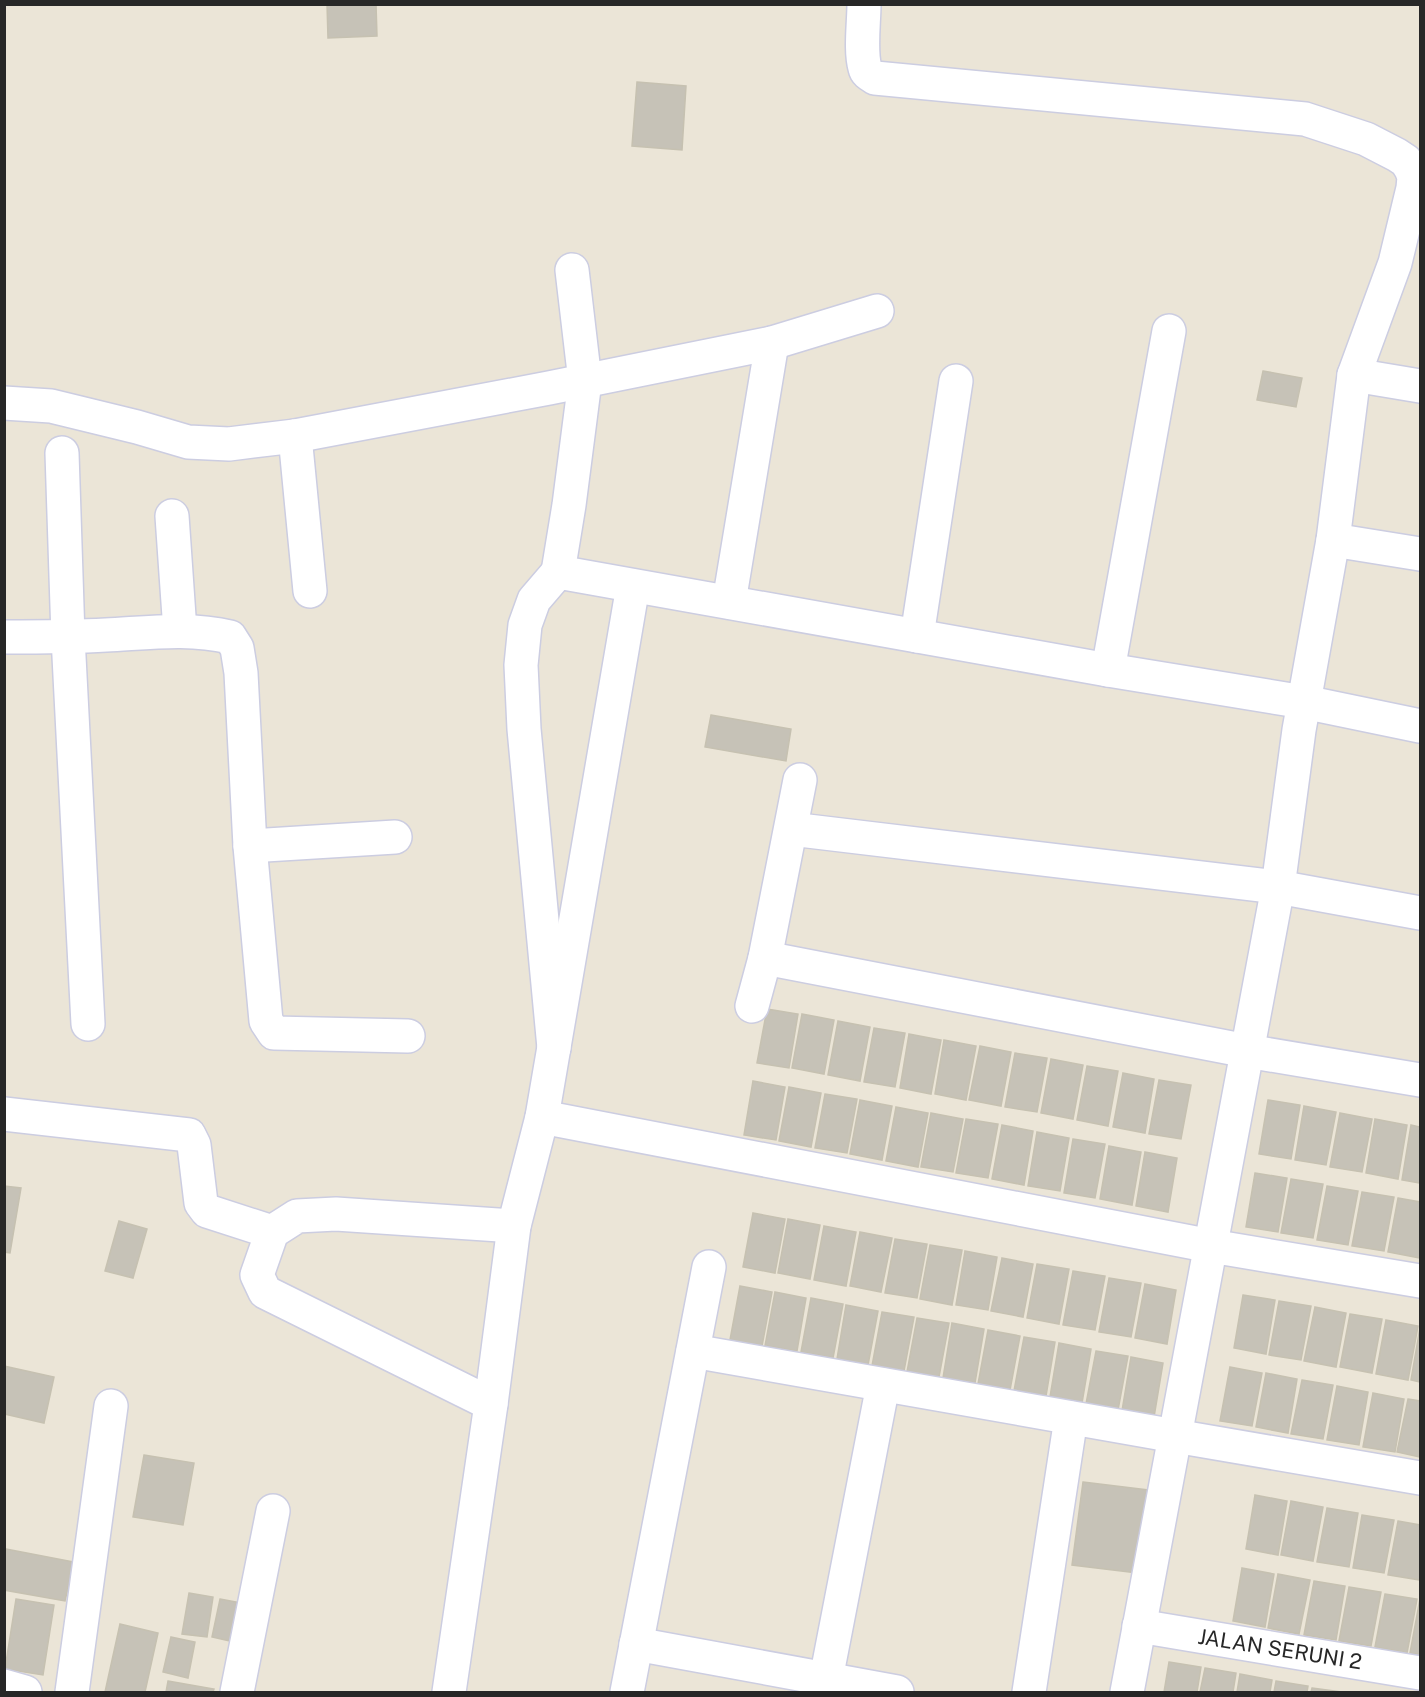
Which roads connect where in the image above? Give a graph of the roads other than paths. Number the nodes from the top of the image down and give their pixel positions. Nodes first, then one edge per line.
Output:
1 (864, 4) edge
2 (572, 270) dead end
3 (877, 311) dead end
4 (1169, 332) dead end
5 (772, 344) junction
6 (1354, 375) junction
7 (585, 381) junction
8 (956, 381) dead end
9 (1420, 386) edge
10 (4, 403) edge
11 (295, 436) junction
12 (62, 453) dead end
13 (172, 516) dead end
14 (1333, 540) junction
15 (1420, 554) edge
16 (558, 572) junction
17 (633, 586) junction
18 (310, 591) dead end
19 (729, 602) junction
20 (180, 631) junction
21 (917, 636) junction
22 (4, 637) edge
23 (68, 637) junction
24 (1108, 670) junction
25 (1304, 702) junction
26 (1420, 726) edge
27 (800, 780) dead end
28 (791, 829) junction
29 (395, 837) dead end
30 (250, 846) junction
31 (1278, 887) junction
32 (1420, 913) edge
33 (765, 958) junction
34 (752, 1006) dead end
35 (88, 1024) dead end
36 (408, 1036) dead end
37 (554, 1048) junction
38 (1247, 1051) junction
39 (1420, 1080) edge
40 (4, 1114) edge
41 (542, 1117) junction
42 (514, 1226) junction
43 (272, 1232) junction
44 (1211, 1246) junction
45 (709, 1267) dead end
46 (1420, 1281) edge
47 (693, 1351) junction
48 (882, 1385) junction
49 (491, 1404) junction
50 (111, 1406) dead end
51 (1071, 1418) junction
52 (1175, 1436) junction
53 (1420, 1478) edge
54 (273, 1510) dead end
55 (1139, 1626) junction
56 (636, 1644) junction
57 (1420, 1672) edge
58 (826, 1679) junction
59 (4, 1686) edge
60 (25, 1692) edge
61 (72, 1692) edge
62 (237, 1692) edge
63 (449, 1692) edge
64 (627, 1692) edge
65 (897, 1692) edge
66 (1029, 1692) edge
67 (1127, 1692) edge

1 - 6 street
2 - 7 street
3 - 5 street
4 - 24 street
5 - 7 street
5 - 19 street
6 - 9 street
6 - 14 street
7 - 11 street
7 - 16 street
8 - 21 street
10 - 11 street
11 - 18 street
12 - 23 street
13 - 20 street
14 - 15 street
14 - 25 street
16 - 17 street
16 - 37 street
17 - 19 street
17 - 37 street
19 - 21 street
20 - 23 street
20 - 30 street
21 - 24 street
22 - 23 street
23 - 35 street
24 - 25 street
25 - 26 street
25 - 31 street
27 - 28 street
28 - 31 street
28 - 33 street
29 - 30 street
30 - 36 street
31 - 32 street
31 - 38 street
33 - 34 street
33 - 38 street
37 - 41 street
38 - 39 street
38 - 44 street
40 - 43 street
41 - 42 street
41 - 44 street
42 - 43 street
42 - 49 street
43 - 49 street
44 - 46 street
44 - 52 street
45 - 47 street
47 - 48 street
47 - 56 street
48 - 51 street
48 - 58 street
49 - 63 street
50 - 61 street
51 - 52 street
51 - 66 street
52 - 53 street
52 - 55 street
54 - 62 street
55 - 57 street, JALAN SERUNI 2
55 - 67 street
56 - 58 street
56 - 64 street
58 - 65 street
59 - 60 street

